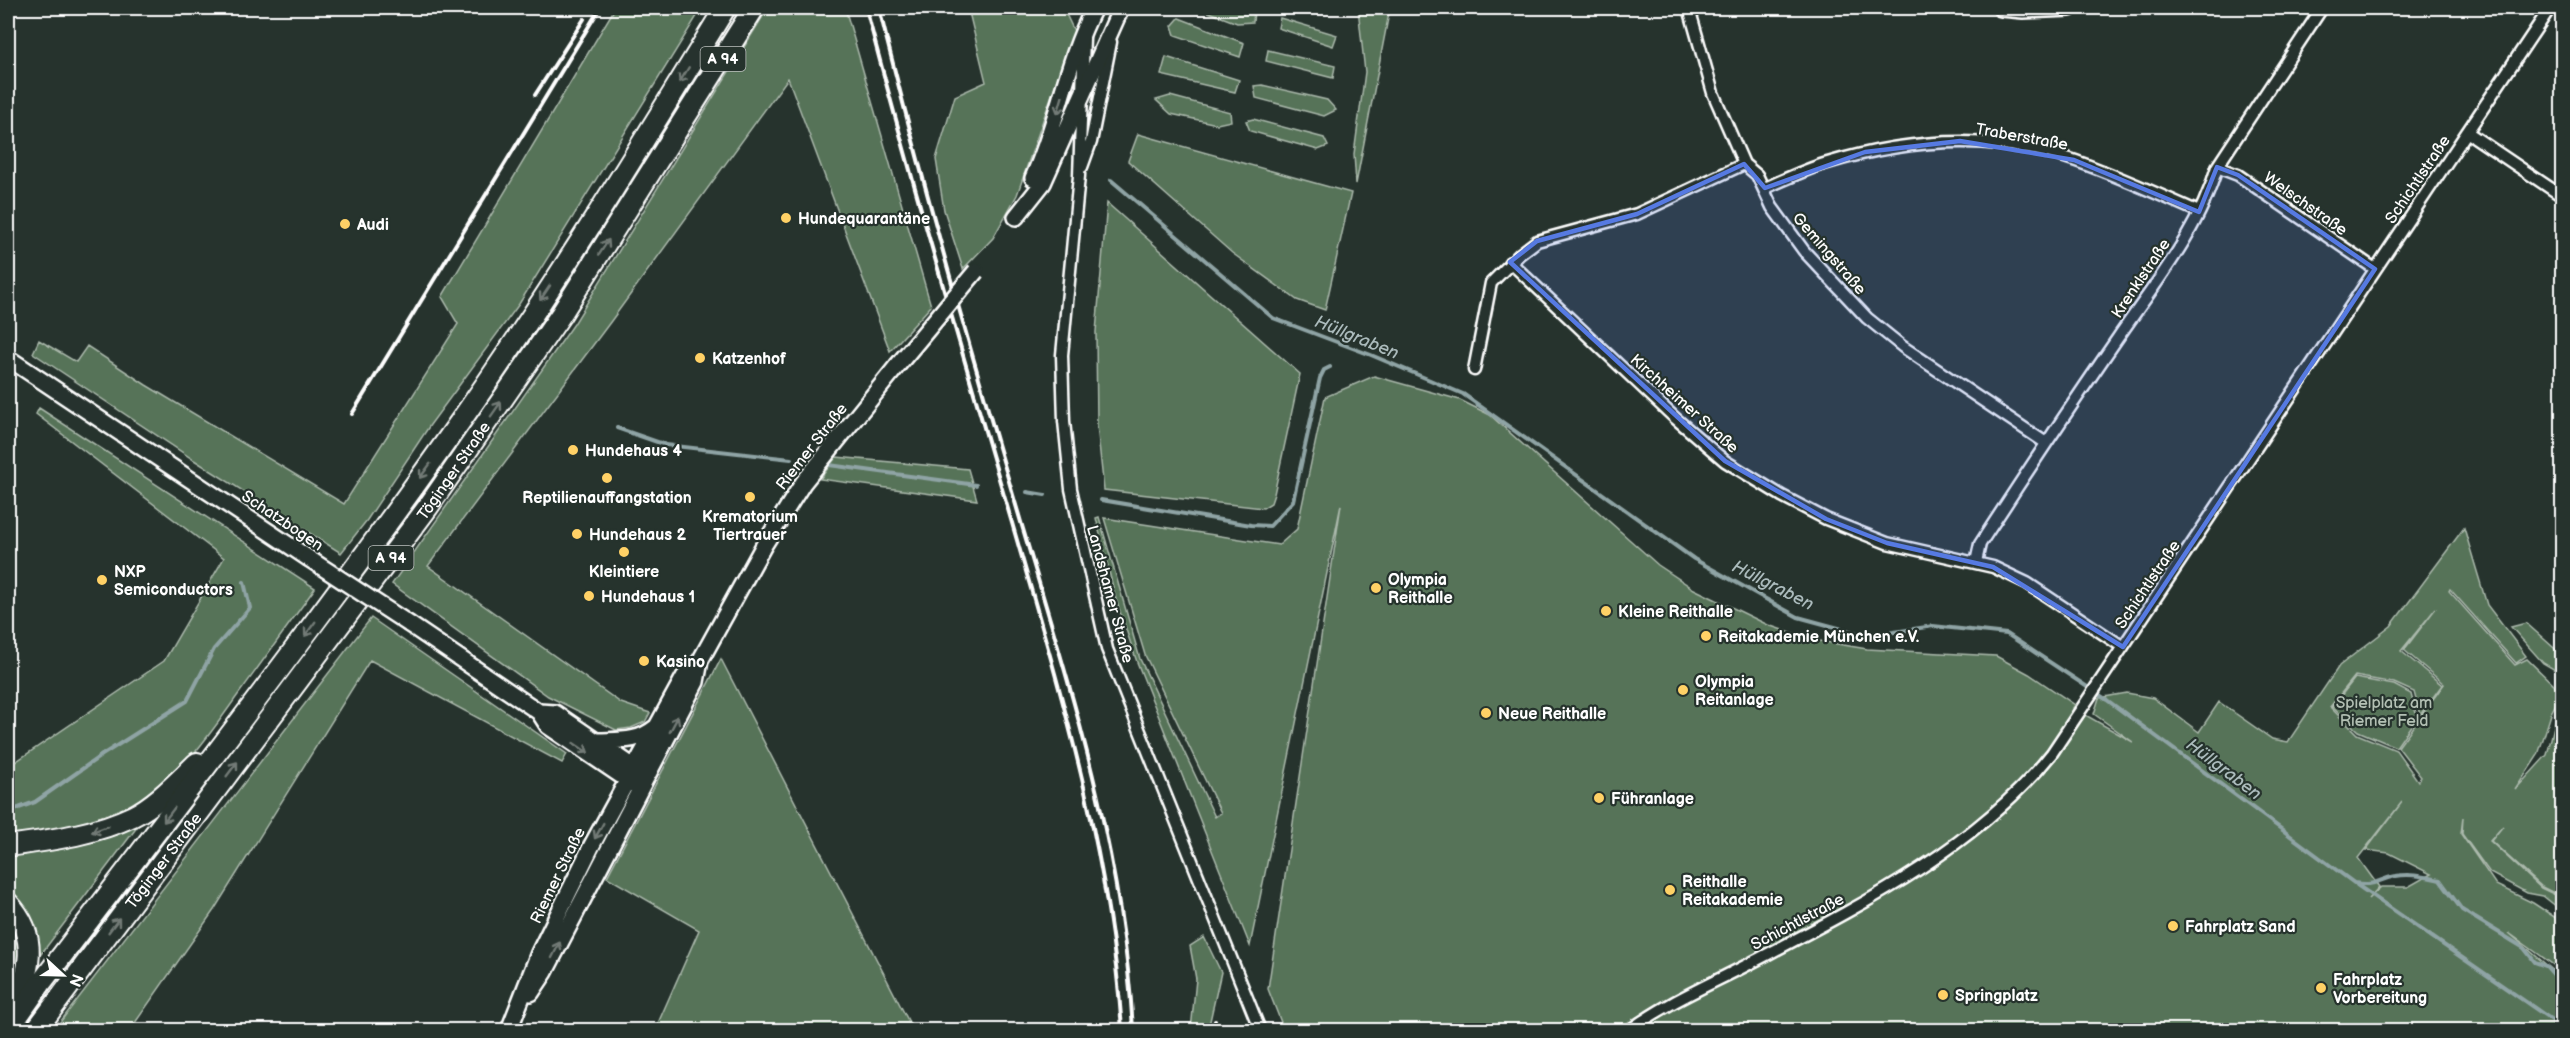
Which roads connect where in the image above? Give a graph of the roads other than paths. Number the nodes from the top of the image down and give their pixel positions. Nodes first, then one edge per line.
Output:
1 (725, 8) edge
2 (754, 8) edge
3 (1094, 8) edge
4 (1121, 8) edge
5 (1689, 8) edge
6 (2001, 8) edge
7 (2070, 8) edge
8 (2322, 8) edge
9 (2550, 8) edge
10 (1113, 25) junction
11 (1084, 26) junction
12 (1083, 89) junction
13 (2467, 132) junction
14 (1744, 165) junction
15 (2217, 167) junction
16 (1079, 176) junction
17 (1765, 188) junction
18 (2562, 196) edge
19 (2199, 212) junction
20 (1510, 262) junction
21 (2375, 269) junction
22 (976, 271) dead end
23 (8, 358) edge
24 (1474, 370) dead end
25 (2046, 442) junction
26 (1976, 562) junction
27 (2123, 647) junction
28 (700, 661) junction
29 (255, 701) junction
30 (539, 712) junction
31 (657, 726) junction
32 (599, 741) junction
33 (637, 778) junction
34 (8, 846) edge
35 (8, 903) edge
36 (66, 988) junction
37 (8, 1011) edge
38 (512, 1025) edge
39 (8, 1030) edge
40 (36, 1030) edge
41 (50, 1030) edge
42 (1260, 1030) edge
43 (1630, 1030) edge

1 -> 29 highway, Töginger Straße / A 94
36 -> 2 highway, Töginger Straße / A 94
3 - 11 street
4 - 10 street
5 - 14 street, Gemingstraße
6 - 7 street
8 - 15 street, Krenklstraße
9 - 13 street, Schichtlstraße
10 - 12 street
10 - 16 street, Landshamer Straße
11 - 12 street, Landshamer Straße
11 -> 12 street
12 - 16 street, Landshamer Straße
13 - 18 street
13 - 21 street, Schichtlstraße
14 - 17 street, Gemingstraße
14 - 20 street
15 - 19 street, Krenklstraße
15 - 21 street, Welschstraße
16 - 42 street, Landshamer Straße
17 - 19 street, Traberstraße
17 - 25 street, Gemingstraße
19 - 25 street, Krenklstraße
20 - 24 street
20 - 26 street, Kirchheimer Straße
21 - 27 street, Schichtlstraße
22 - 28 street, Riemer Straße, bridge
23 - 30 street, Schatzbogen, bridge
25 - 26 street, Krenklstraße
26 - 27 street, Kirchheimer Straße
27 - 43 street, Schichtlstraße
28 - 31 street, Riemer Straße
33 -> 28 street, Riemer Straße
29 -> 34 highway
29 -> 39 highway, Töginger Straße / A 94
30 - 32 street, Schatzbogen
30 -> 33 street, Schatzbogen
31 - 32 street
31 - 33 street, Riemer Straße
32 - 33 street, Schatzbogen
33 - 38 street, Riemer Straße
35 - 37 highway
36 - 40 highway, Töginger Straße / A 94
36 - 41 highway

